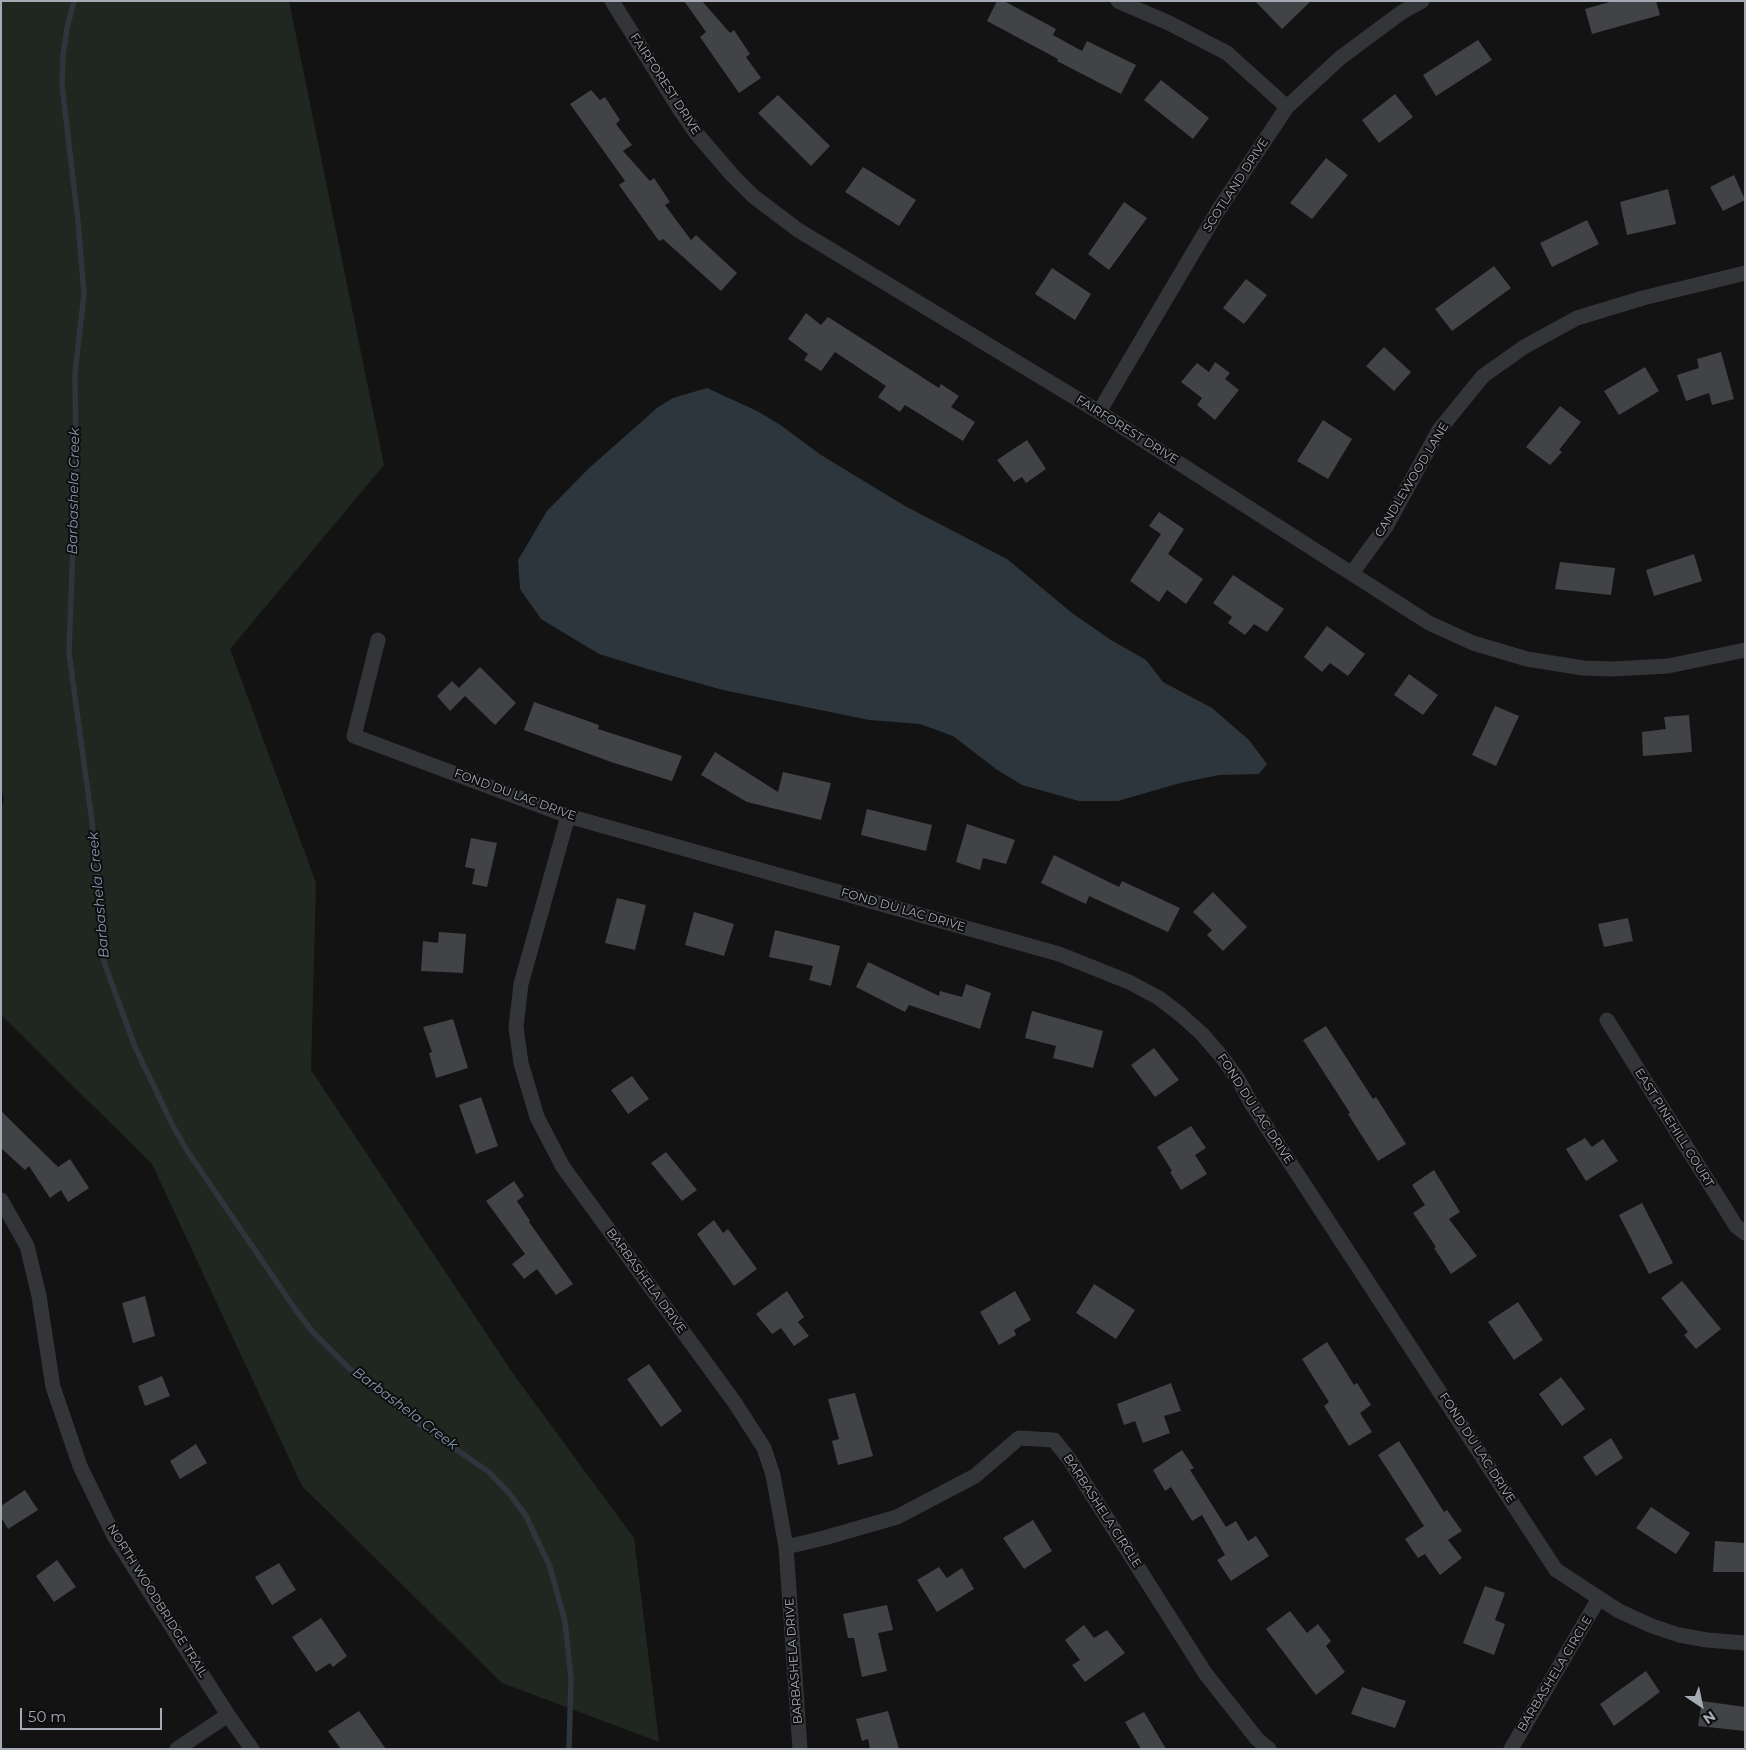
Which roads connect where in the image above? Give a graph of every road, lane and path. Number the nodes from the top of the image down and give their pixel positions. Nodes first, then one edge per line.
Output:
1 (612, 1) edge
2 (1118, 1) edge
3 (1422, 1) edge
4 (1287, 107) junction
5 (1745, 273) edge
6 (1099, 412) junction
7 (1352, 573) junction
8 (378, 640) dead end
9 (1745, 650) edge
10 (568, 816) junction
11 (1607, 1020) dead end
12 (1, 1200) edge
13 (1745, 1234) edge
14 (786, 1547) junction
15 (1599, 1598) junction
16 (1745, 1643) edge
17 (228, 1716) junction
18 (1253, 1744) edge
19 (177, 1749) edge
20 (252, 1749) edge
21 (800, 1749) edge
22 (1269, 1749) edge
23 (1510, 1749) edge

1 - 6 street, FAIRFOREST DRIVE
2 - 4 street
3 - 4 street, SCOTLAND DRIVE
4 - 6 street, SCOTLAND DRIVE
5 - 7 street, CANDLEWOOD LANE
6 - 7 street, FAIRFOREST DRIVE
7 - 9 street, FAIRFOREST DRIVE
8 - 10 street, FOND DU LAC DRIVE
10 - 14 street, BARBASHELA DRIVE
10 - 15 street, FOND DU LAC DRIVE
11 - 13 street, EAST PINEHILL COURT
12 - 17 street, NORTH WOODBRIDGE TRAIL
14 - 18 street, BARBASHELA CIRCLE
14 - 21 street, BARBASHELA DRIVE
15 - 16 street, FOND DU LAC DRIVE
15 - 23 street, BARBASHELA CIRCLE
17 - 19 street
17 - 20 street, NORTH WOODBRIDGE TRAIL
18 - 22 street, BARBASHELA CIRCLE

